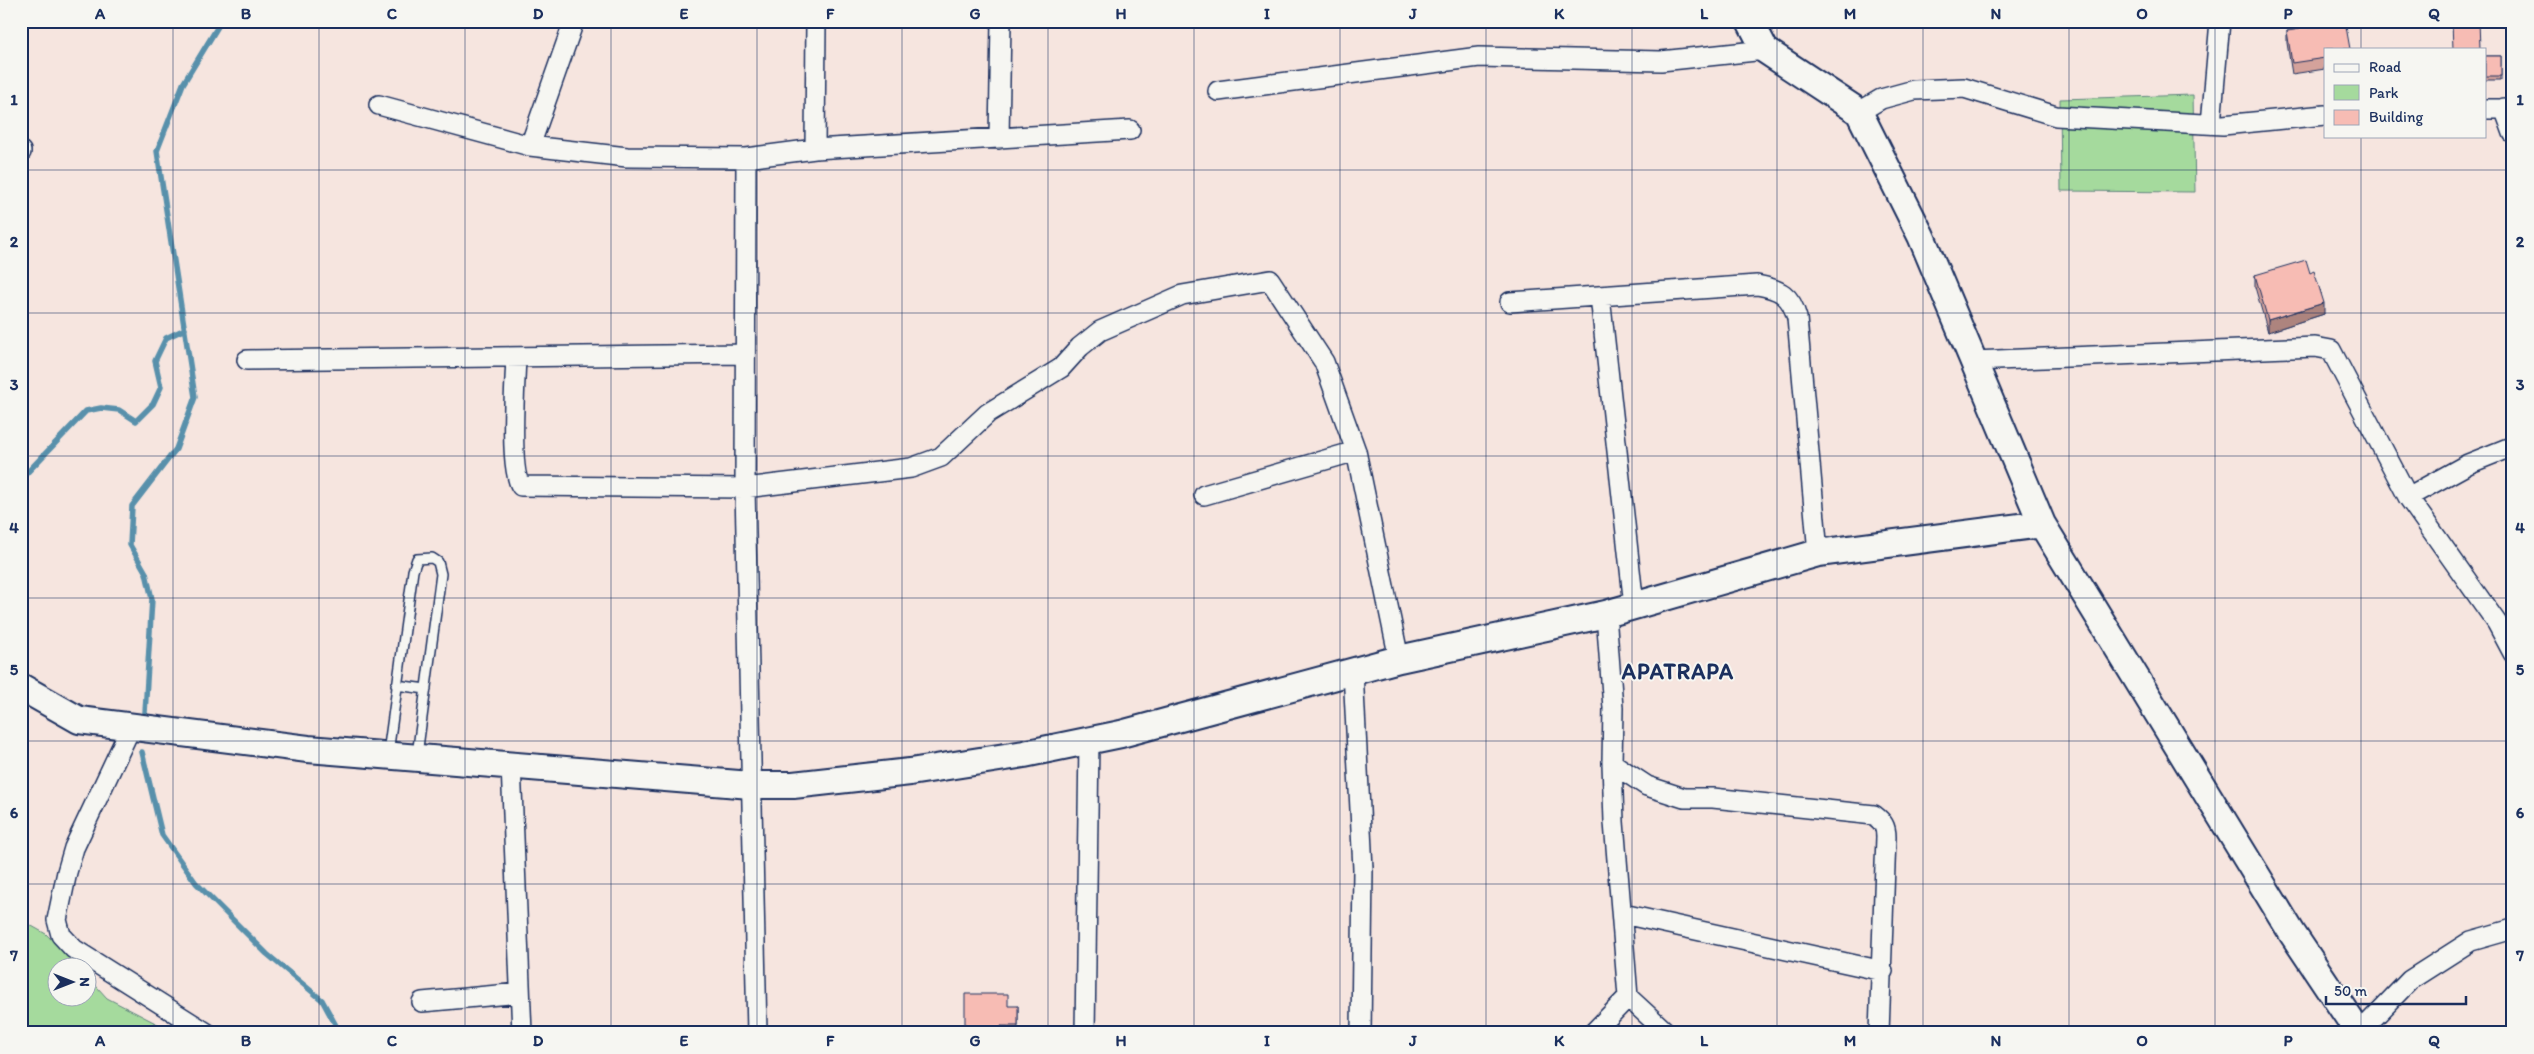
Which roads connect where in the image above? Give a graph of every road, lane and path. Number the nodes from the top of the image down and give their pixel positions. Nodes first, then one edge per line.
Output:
1 (574, 21) edge
2 (816, 21) edge
3 (1001, 21) edge
4 (1750, 21) edge
5 (2220, 21) edge
6 (1765, 50) junction
7 (1218, 91) dead end
8 (379, 104) dead end
9 (2486, 109) edge
10 (2508, 109) edge
11 (1860, 112) junction
12 (2324, 115) edge
13 (2211, 124) junction
14 (1130, 130) dead end
15 (2513, 133) edge
16 (999, 139) junction
17 (530, 146) junction
18 (814, 150) junction
19 (746, 158) junction
20 (1600, 296) junction
21 (1510, 302) dead end
22 (745, 354) junction
23 (516, 358) junction
24 (246, 360) dead end
25 (1973, 361) junction
26 (2513, 446) edge
27 (1356, 451) junction
28 (745, 488) junction
29 (1204, 495) dead end
30 (2408, 496) junction
31 (2042, 524) junction
32 (1818, 553) junction
33 (1634, 606) junction
34 (1606, 614) junction
35 (2513, 653) edge
36 (1399, 659) junction
37 (1353, 671) junction
38 (396, 685) junction
39 (21, 686) edge
40 (426, 689) junction
41 (131, 727) junction
42 (1089, 740) junction
43 (388, 755) junction
44 (417, 758) junction
45 (1612, 763) junction
46 (511, 765) junction
47 (751, 784) junction
48 (1623, 914) junction
49 (2513, 929) edge
50 (1883, 971) junction
51 (520, 993) junction
52 (1628, 997) junction
53 (422, 1002) dead end
54 (207, 1033) edge
55 (522, 1033) edge
56 (757, 1033) edge
57 (1085, 1033) edge
58 (1361, 1033) edge
59 (1593, 1033) edge
60 (1667, 1033) edge
61 (1880, 1033) edge
62 (2359, 1033) edge

1 - 17 street
2 - 18 street
3 - 16 street
4 - 6 street
5 - 13 street
6 - 7 street
6 - 11 street
8 - 17 street
9 - 10 street
10 - 15 street
11 - 13 street
11 - 25 street
12 - 13 street
14 - 16 street
16 - 18 street
17 - 19 street
18 - 19 street
19 - 22 street
20 - 21 street
20 - 32 street
20 - 33 street
22 - 23 street
22 - 28 street
23 - 24 street
23 - 28 street
25 - 30 street
25 - 31 street
26 - 30 street
27 - 28 street
27 - 29 street
27 - 36 street
28 - 47 street
30 - 35 street
31 - 32 street
31 - 62 street
32 - 33 street
33 - 34 street
34 - 36 street
34 - 45 street
36 - 37 street
37 - 42 street
37 - 58 street
38 - 40 lane
38 - 40 lane
38 - 43 lane
39 - 41 street
40 - 44 lane
41 - 43 street
41 - 54 street
42 - 47 street
42 - 57 street
43 - 44 street
44 - 46 street
45 - 48 street
45 - 50 street
46 - 47 street
46 - 51 street
47 - 56 street
48 - 50 street
48 - 52 street
49 - 62 street
50 - 61 street
51 - 53 street
51 - 55 street
52 - 59 street
52 - 60 street

